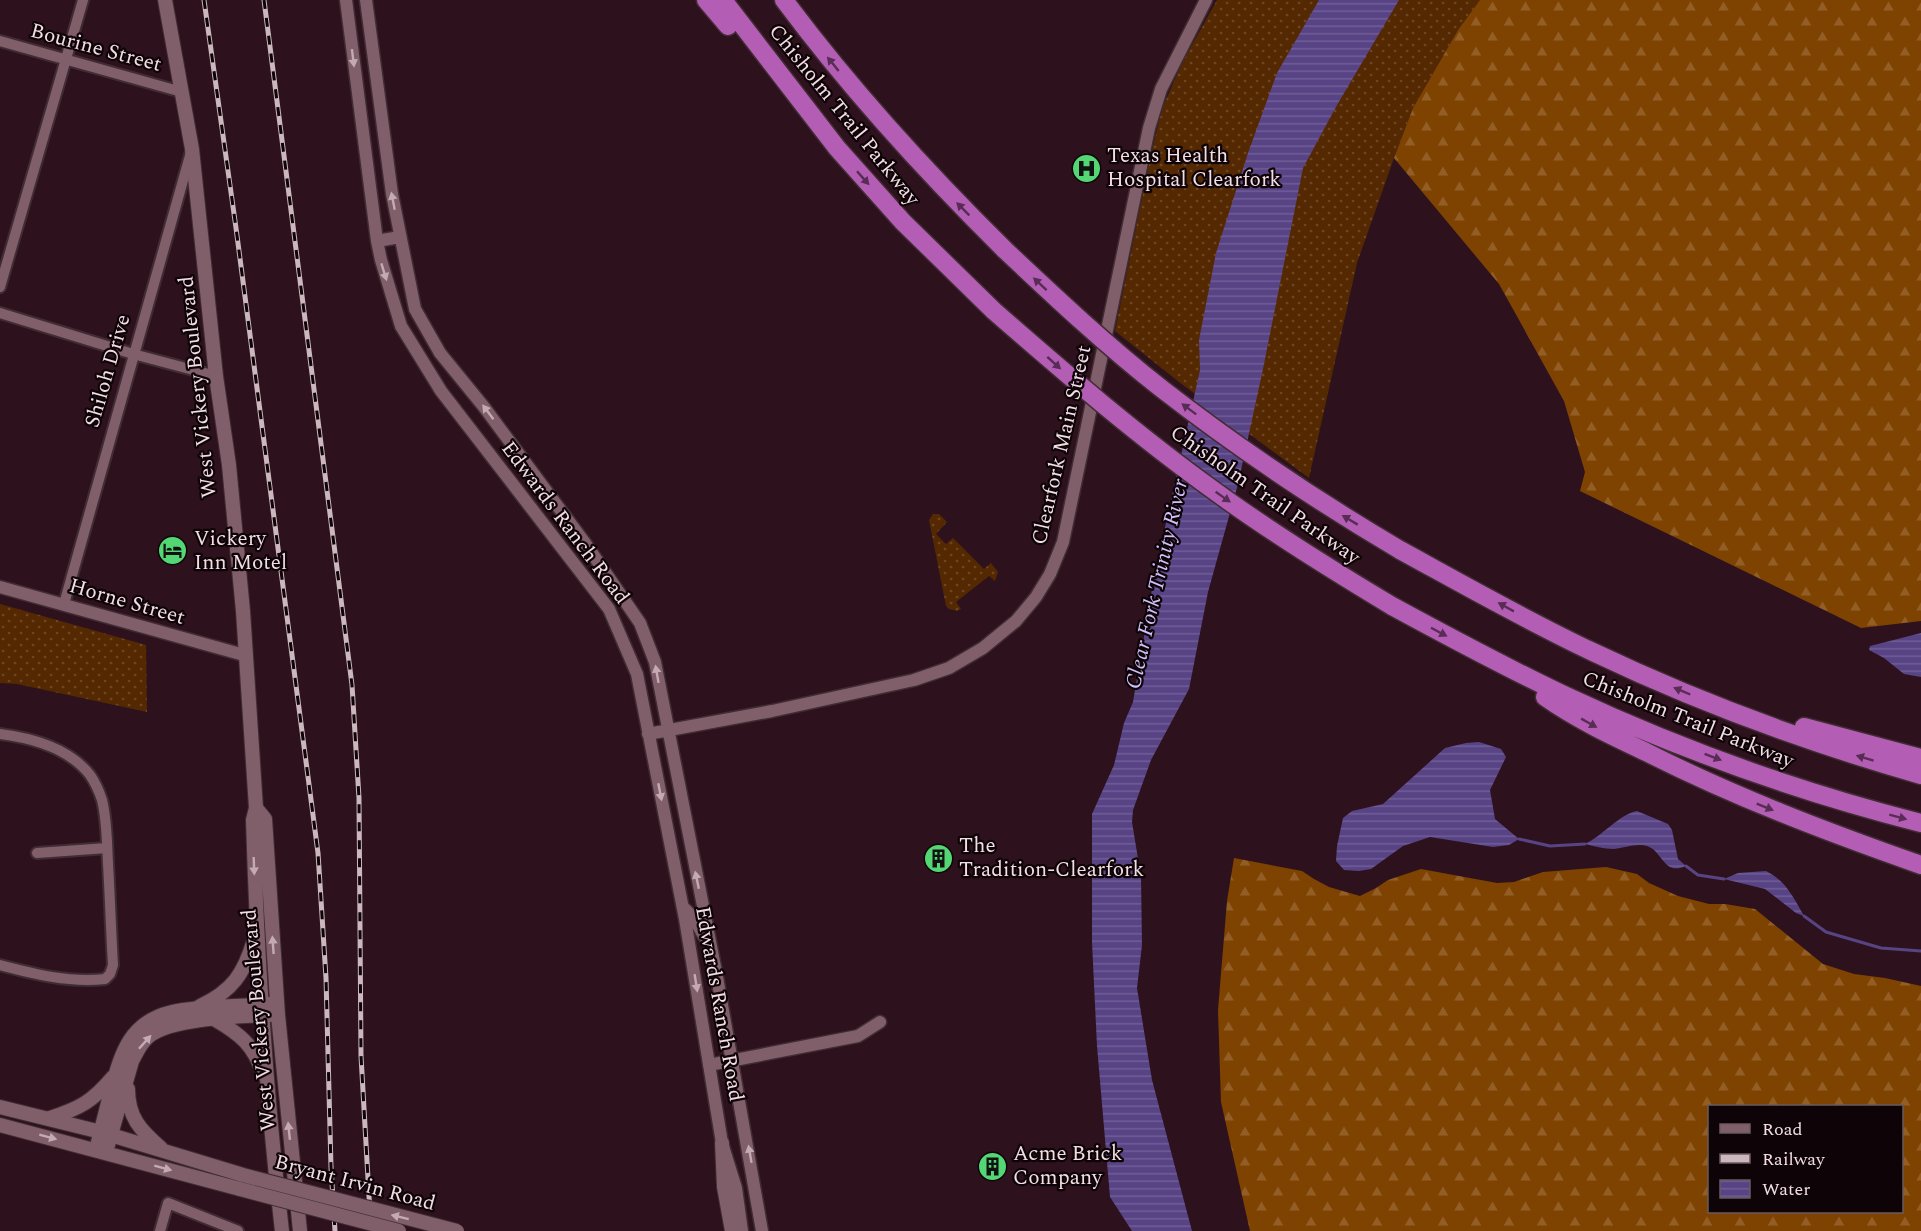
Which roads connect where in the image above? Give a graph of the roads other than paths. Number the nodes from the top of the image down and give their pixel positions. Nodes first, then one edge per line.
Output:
1 (83, 0) edge
2 (165, 0) edge
3 (346, 0) edge
4 (366, 0) edge
5 (706, 0) edge
6 (723, 0) edge
7 (784, 0) edge
8 (790, 0) edge
9 (1206, 0) edge
10 (813, 39) junction
11 (0, 41) edge
12 (65, 60) junction
13 (182, 92) junction
14 (837, 148) junction
15 (192, 149) junction
16 (400, 237) junction
17 (377, 241) junction
18 (0, 287) edge
19 (0, 313) edge
20 (133, 354) junction
21 (216, 376) junction
22 (597, 561) junction
23 (581, 574) junction
24 (0, 587) edge
25 (64, 604) junction
26 (244, 655) junction
27 (1487, 657) junction
28 (1712, 704) junction
29 (667, 731) junction
30 (0, 734) edge
31 (648, 734) junction
32 (1921, 758) edge
33 (1921, 775) edge
34 (256, 807) junction
35 (1921, 823) edge
36 (107, 848) junction
37 (37, 853) dead end
38 (1921, 865) edge
39 (683, 907) junction
40 (256, 931) junction
41 (714, 960) junction
42 (0, 965) edge
43 (193, 1009) junction
44 (278, 1009) junction
45 (262, 1010) junction
46 (214, 1019) junction
47 (880, 1022) dead end
48 (733, 1061) junction
49 (709, 1065) junction
50 (122, 1076) junction
51 (0, 1107) edge
52 (50, 1118) junction
53 (0, 1125) edge
54 (272, 1125) junction
55 (106, 1134) junction
56 (722, 1143) junction
57 (101, 1151) junction
58 (165, 1151) junction
59 (160, 1231) edge
60 (238, 1231) edge
61 (282, 1231) edge
62 (300, 1231) edge
63 (399, 1231) edge
64 (457, 1231) edge
65 (732, 1231) edge
66 (742, 1231) edge
67 (762, 1231) edge

1 - 12 street
2 - 13 main road, West Vickery Boulevard
3 -> 17 street, Edwards Ranch Road
16 -> 4 street, Edwards Ranch Road
5 - 14 highway
6 - 14 highway, Chisholm Trail Parkway
7 - 10 highway, Chisholm Trail Parkway
8 - 10 highway
9 - 29 street, Clearfork Main Street
28 -> 10 highway, Chisholm Trail Parkway, bridge
11 - 12 street, Bourine Street
12 - 13 street, Bourine Street
12 - 18 street
13 - 15 main road, West Vickery Boulevard
14 -> 27 highway, Chisholm Trail Parkway, bridge
15 - 20 street, Shiloh Drive
15 - 21 main road, West Vickery Boulevard
16 - 17 street
22 -> 16 street, Edwards Ranch Road
17 -> 23 street, Edwards Ranch Road
19 - 20 street
20 - 21 street
20 - 25 street, Shiloh Drive
21 - 26 main road, West Vickery Boulevard
22 - 23 street
29 -> 22 street, Edwards Ranch Road
23 - 31 street, Edwards Ranch Road
24 - 25 street, Horne Street
25 - 26 street, Horne Street
26 - 34 main road, West Vickery Boulevard
27 -> 35 highway, Chisholm Trail Parkway
27 -> 38 highway
28 - 32 highway
33 -> 28 highway, Chisholm Trail Parkway
29 - 31 street, Clearfork Main Street
41 -> 29 street, Edwards Ranch Road
30 - 36 street
31 -> 39 street, Edwards Ranch Road
34 -> 40 main road, West Vickery Boulevard
44 -> 34 main road, West Vickery Boulevard
36 - 37 street
36 - 42 street
39 - 41 street
39 -> 49 street, Edwards Ranch Road
40 - 43 main road
40 - 45 main road, West Vickery Boulevard
41 - 48 street, Edwards Ranch Road
43 - 45 main road
43 - 50 main road
44 - 45 main road
62 -> 44 main road, West Vickery Boulevard
45 - 46 main road
45 - 54 main road, West Vickery Boulevard
50 -> 46 main road
46 - 54 main road
47 - 48 street
48 - 49 street
67 -> 48 street, Edwards Ranch Road
49 - 56 street, Edwards Ranch Road
50 - 52 main road
50 - 55 main road
50 - 58 main road
51 - 52 main road, Bryant Irvin Road
52 - 55 main road, Bryant Irvin Road
53 -> 57 main road, Bryant Irvin Road
54 - 61 main road, West Vickery Boulevard
55 - 57 main road
55 - 58 main road, Bryant Irvin Road
56 - 65 main road
56 - 66 street, Edwards Ranch Road
57 -> 63 main road, Bryant Irvin Road, bridge
64 -> 58 main road, Bryant Irvin Road, bridge
59 - 60 street

